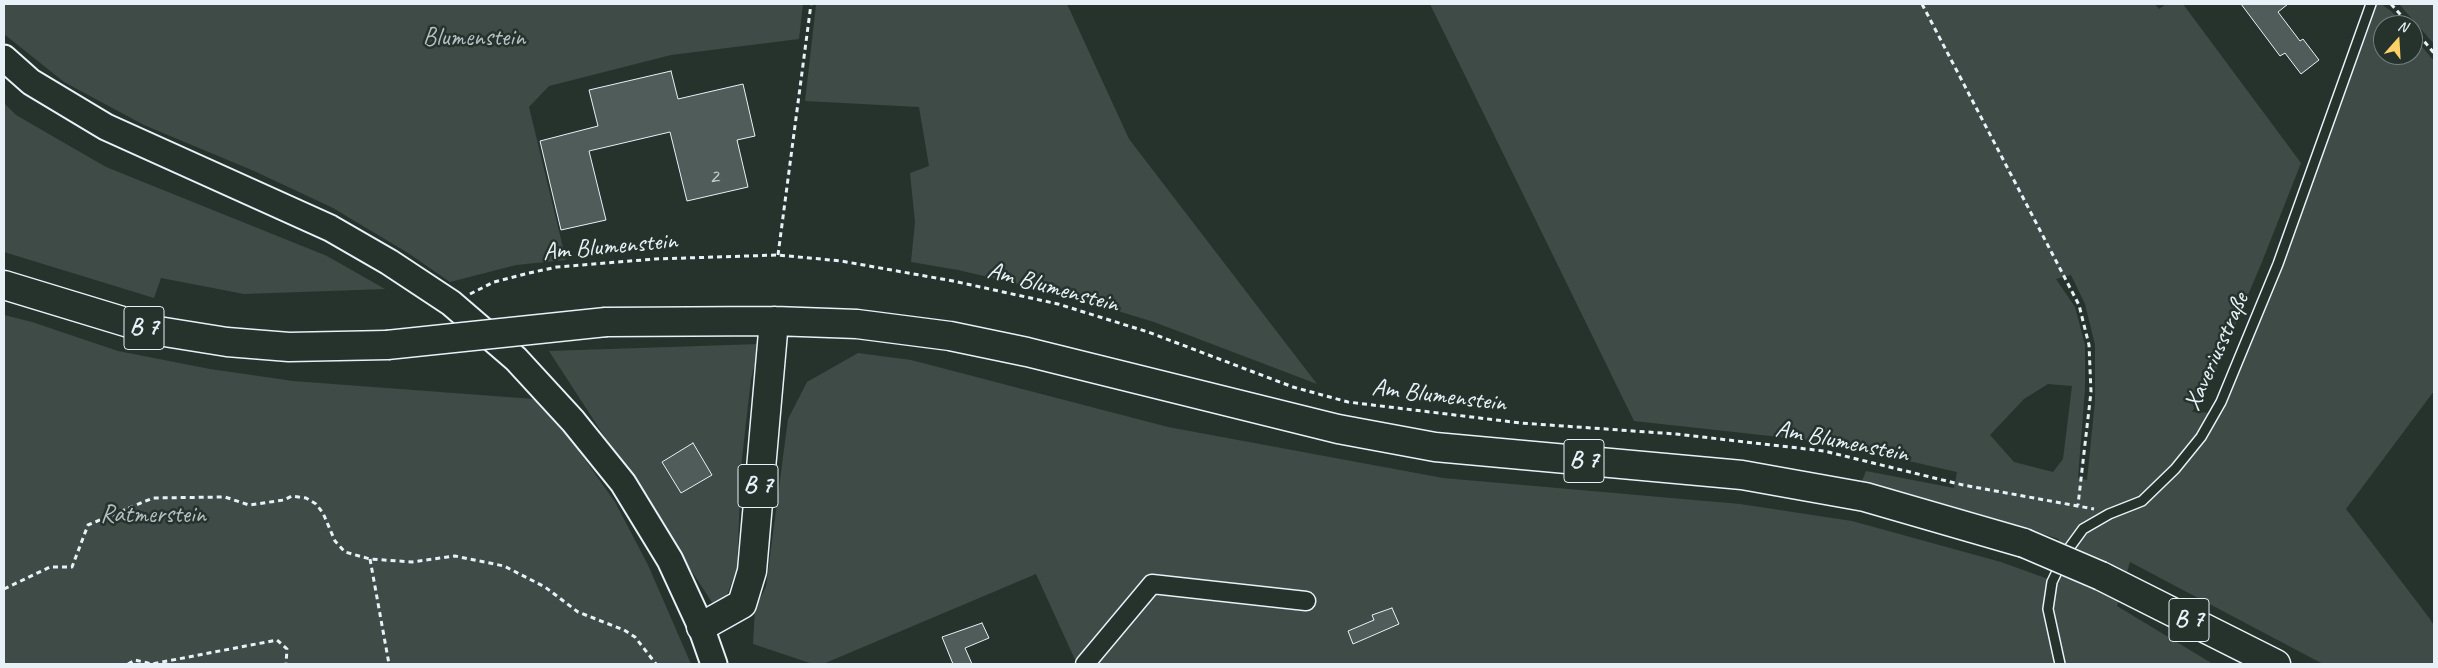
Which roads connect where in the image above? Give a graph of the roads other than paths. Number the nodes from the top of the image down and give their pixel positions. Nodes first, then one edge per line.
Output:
1 (2371, 4) edge
2 (4, 58) edge
3 (4, 285) edge
4 (774, 321) junction
5 (1306, 602) dead end
6 (701, 627) junction
7 (714, 664) edge
8 (1085, 664) edge
9 (2060, 664) edge
10 (2276, 664) edge

1 - 9 lane, Xaveriusstraße
2 - 6 street
3 - 4 main road, B 7, bridge
4 - 6 main road, B 7
4 - 10 main road, B 7, bridge
5 - 8 street
6 - 7 street

